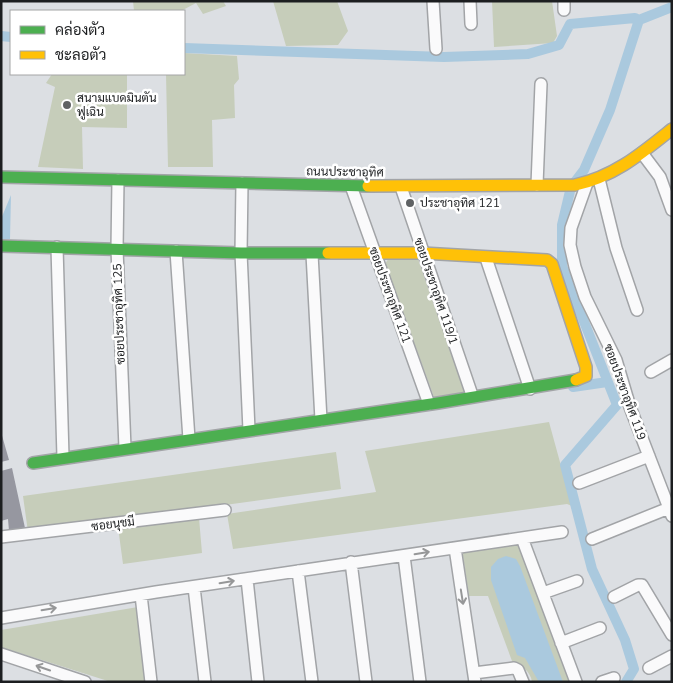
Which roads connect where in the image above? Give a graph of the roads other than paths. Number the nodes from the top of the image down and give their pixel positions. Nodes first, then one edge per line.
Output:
1 (433, 1) edge
2 (470, 1) edge
3 (471, 24) dead end
4 (436, 49) dead end
5 (541, 84) dead end
6 (672, 129) edge
7 (642, 153) junction
8 (1, 177) edge
9 (600, 179) junction
10 (118, 180) junction
11 (587, 183) junction
12 (242, 184) junction
13 (537, 185) junction
14 (351, 186) junction
15 (400, 187) junction
16 (672, 210) edge
17 (1, 246) edge
18 (57, 247) junction
19 (117, 249) junction
20 (176, 251) junction
21 (240, 253) junction
22 (422, 253) junction
23 (312, 254) junction
24 (375, 254) junction
25 (486, 258) junction
26 (637, 310) dead end
27 (672, 360) edge
28 (651, 372) dead end
29 (530, 389) junction
30 (472, 395) junction
31 (428, 404) junction
32 (321, 420) junction
33 (249, 430) junction
34 (190, 439) junction
35 (125, 448) junction
36 (649, 456) junction
37 (63, 457) junction
38 (33, 463) dead end
39 (579, 483) dead end
40 (225, 510) dead end
41 (670, 512) edge
42 (562, 532) dead end
43 (1, 537) edge
44 (522, 538) junction
45 (592, 539) dead end
46 (455, 548) junction
47 (404, 556) junction
48 (351, 562) junction
49 (298, 571) junction
50 (247, 579) junction
51 (577, 581) dead end
52 (194, 587) junction
53 (543, 593) junction
54 (141, 595) junction
55 (614, 597) dead end
56 (1, 618) edge
57 (600, 628) dead end
58 (672, 635) edge
59 (561, 642) junction
60 (1, 654) edge
61 (672, 656) edge
62 (648, 668) dead end
63 (475, 677) edge
64 (614, 678) dead end
65 (85, 682) edge
66 (150, 682) edge
67 (205, 682) edge
68 (258, 682) edge
69 (312, 682) edge
70 (366, 682) edge
71 (420, 682) edge
72 (523, 682) edge
73 (576, 682) edge
74 (602, 682) edge

1 - 4 street
2 - 3 street
5 - 13 street
6 - 7 street, ถนนประชาอุทิศ
7 - 9 street, ถนนประชาอุทิศ
7 - 16 street
8 - 10 street, ถนนประชาอุทิศ
9 - 11 street, ถนนประชาอุทิศ
9 - 26 street
10 - 12 street, ถนนประชาอุทิศ
10 - 19 street, ซอยประชาอุทิศ 125
11 - 13 street, ถนนประชาอุทิศ
11 - 36 street, ซอยประชาอุทิศ 119
12 - 14 street, ถนนประชาอุทิศ
12 - 21 street
13 - 15 street, ถนนประชาอุทิศ
14 - 15 street, ถนนประชาอุทิศ
14 - 24 street, ซอยประชาอุทิศ 121
15 - 22 street, ซอยประชาอุทิศ 119/1
17 - 18 street
18 - 19 street
18 - 37 street
19 - 20 street
19 - 35 street, ซอยประชาอุทิศ 125
20 - 21 street
20 - 34 street
21 - 23 street
21 - 33 street
22 - 24 street
22 - 25 street
22 - 30 street, ซอยประชาอุทิศ 119/1
23 - 24 street
23 - 32 street
24 - 31 street, ซอยประชาอุทิศ 121
25 - 29 street
25 - 29 street
27 - 28 street
29 - 30 street
30 - 31 street
31 - 32 street
32 - 33 street
33 - 34 street
34 - 35 street
35 - 37 street
36 - 39 street
36 - 41 street, ซอยประชาอุทิศ 119
37 - 38 street
40 - 43 street, ซอยนุชมี
41 - 45 street
42 - 44 street
44 - 46 street
44 - 53 street
47 -> 46 street
46 -> 63 street
47 - 48 street
47 - 71 street
48 - 49 street
48 - 70 street
49 - 50 street
49 - 69 street
52 -> 50 street
50 - 68 street
51 - 53 street
52 - 54 street
52 - 67 street
53 - 59 street
56 -> 54 street
54 - 66 street
55 - 58 street
57 - 59 street
59 - 73 street
65 -> 60 street
61 - 62 street
63 - 72 street
64 - 74 street

